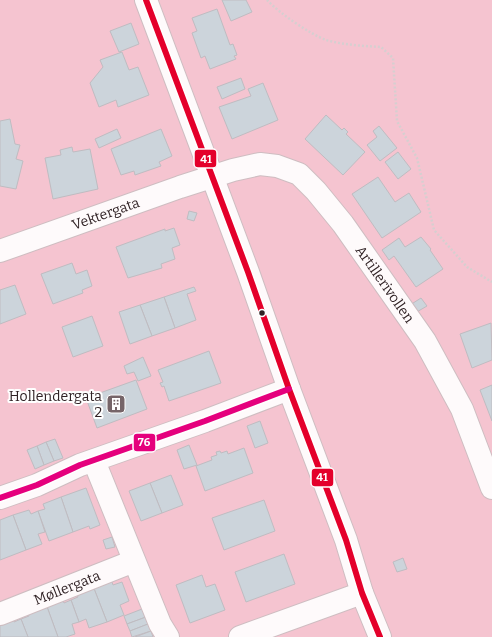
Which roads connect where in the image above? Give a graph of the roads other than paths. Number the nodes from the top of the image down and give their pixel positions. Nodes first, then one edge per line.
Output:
1 (146, 0) edge
2 (212, 177) junction
3 (0, 251) edge
4 (289, 389) junction
5 (94, 460) junction
6 (492, 488) edge
7 (0, 498) edge
8 (134, 561) junction
9 (362, 593) junction
10 (0, 614) edge
11 (168, 637) edge
12 (240, 637) edge
13 (380, 637) edge

1 - 2 street
2 - 3 street, Vektergata
2 - 4 street
2 - 6 street, Artillerivollen
4 - 5 street
4 - 9 street
5 - 7 street
5 - 8 street
8 - 10 street, Møllergata
8 - 11 street
9 - 12 street
9 - 13 street

